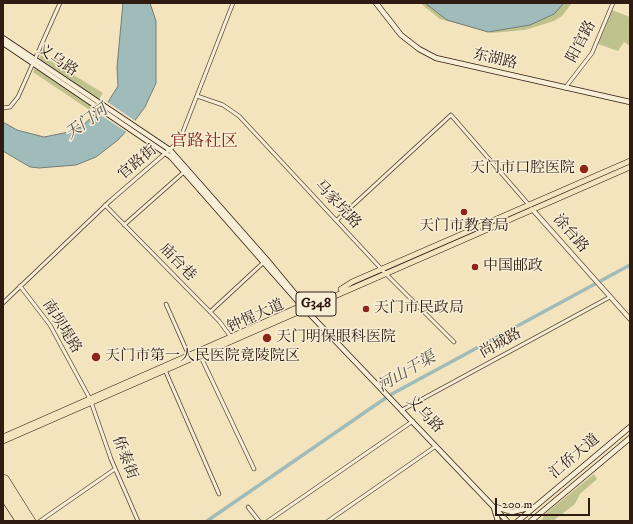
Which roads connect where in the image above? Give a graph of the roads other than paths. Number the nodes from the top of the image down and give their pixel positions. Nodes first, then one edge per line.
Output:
1 (60, 3) edge
2 (233, 3) edge
3 (377, 3) edge
4 (613, 3) edge
5 (3, 38) edge
6 (3, 42) edge
7 (35, 63) junction
8 (566, 87) junction
9 (197, 96) junction
10 (630, 101) edge
11 (3, 108) edge
12 (168, 152) junction
13 (630, 162) edge
14 (630, 169) edge
15 (186, 170) junction
16 (105, 205) junction
17 (531, 208) junction
18 (337, 220) junction
19 (124, 225) junction
20 (434, 251) junction
21 (266, 261) junction
22 (385, 272) junction
23 (20, 286) junction
24 (610, 297) junction
25 (3, 303) edge
26 (166, 304) dead end
27 (304, 306) junction
28 (210, 312) junction
29 (279, 318) junction
30 (630, 319) edge
31 (231, 336) junction
32 (454, 342) dead end
33 (188, 355) junction
34 (201, 356) junction
35 (166, 372) junction
36 (90, 401) junction
37 (402, 410) junction
38 (413, 421) junction
39 (31, 427) junction
40 (630, 427) edge
41 (3, 437) edge
42 (10, 438) junction
43 (630, 438) edge
44 (3, 441) edge
45 (3, 445) edge
46 (436, 446) junction
47 (115, 469) junction
48 (254, 469) dead end
49 (3, 477) edge
50 (3, 481) edge
51 (3, 490) edge
52 (219, 494) dead end
53 (3, 498) edge
54 (493, 505) junction
55 (536, 505) junction
56 (248, 507) dead end
57 (542, 512) junction
58 (18, 521) edge
59 (23, 521) edge
60 (28, 521) edge
61 (33, 521) edge
62 (40, 521) edge
63 (138, 521) edge
64 (259, 521) edge
65 (268, 521) edge
66 (328, 521) edge
67 (498, 521) edge
68 (507, 521) edge
69 (518, 521) edge
70 (531, 521) edge
71 (537, 521) edge

1 - 7 street
2 - 9 street, 官路街
3 - 8 main road, 东湖路
4 - 8 street, 阳官路
5 - 7 main road, 义乌路
6 - 7 main road, 义乌路
7 - 11 street
7 - 12 main road, 义乌路
8 - 10 main road, 东湖路
9 - 12 street, 官路街
9 - 18 street, 马家垸路
12 - 15 main road, 义乌路
12 - 16 street, 官路街
13 - 17 main road, 钟惺大道 / G348
14 - 17 main road, 钟惺大道 / G348
15 - 19 street
15 - 21 main road, 义乌路
16 - 19 street, 庙台巷
16 - 23 street, 官路街
17 - 18 street
17 - 20 main road, 钟惺大道 / G348
17 - 20 main road, 钟惺大道 / G348
17 - 24 street, 涂台路
18 - 22 street, 马家垸路
19 - 28 street, 庙台巷
20 - 22 main road, 钟惺大道 / G348
21 - 27 main road, 义乌路
21 - 28 street
22 - 27 main road, 钟惺大道 / G348
22 - 32 street, 马家垸路
23 - 25 street, 官路街
23 - 36 street, 南坝堤路
24 - 30 street
24 - 37 street, 尚城路
26 - 33 street
27 - 29 main road, 钟惺大道 / G348
27 - 37 main road, 义乌路
28 - 31 street, 庙台巷
29 - 31 main road, 钟惺大道 / G348
29 - 34 main road, 钟惺大道 / G348
31 - 33 main road, 钟惺大道 / G348
33 - 36 main road, 钟惺大道 / G348
34 - 35 main road, 钟惺大道 / G348
34 - 48 street
35 - 36 main road, 钟惺大道 / G348
35 - 52 street
36 - 39 main road, 钟惺大道 / G348
36 - 47 street, 侨泰街
37 - 38 main road, 义乌路
38 - 46 main road, 义乌路
38 - 65 street
39 - 41 main road, 钟惺大道 / G348
39 - 42 main road, 钟惺大道 / G348
40 - 55 main road, 汇侨大道
42 - 44 main road, 钟惺大道 / G348
42 - 45 main road
43 - 57 main road, 汇侨大道
46 - 54 main road, 义乌路
46 - 66 street
47 - 62 street
47 - 63 street, 侨泰街
49 - 61 main road
50 - 60 main road
51 - 59 main road
53 - 58 main road
54 - 55 main road
54 - 67 main road
54 - 68 main road, 义乌路
55 - 69 main road, 汇侨大道
56 - 64 street
57 - 70 main road, 汇侨大道
57 - 71 main road

